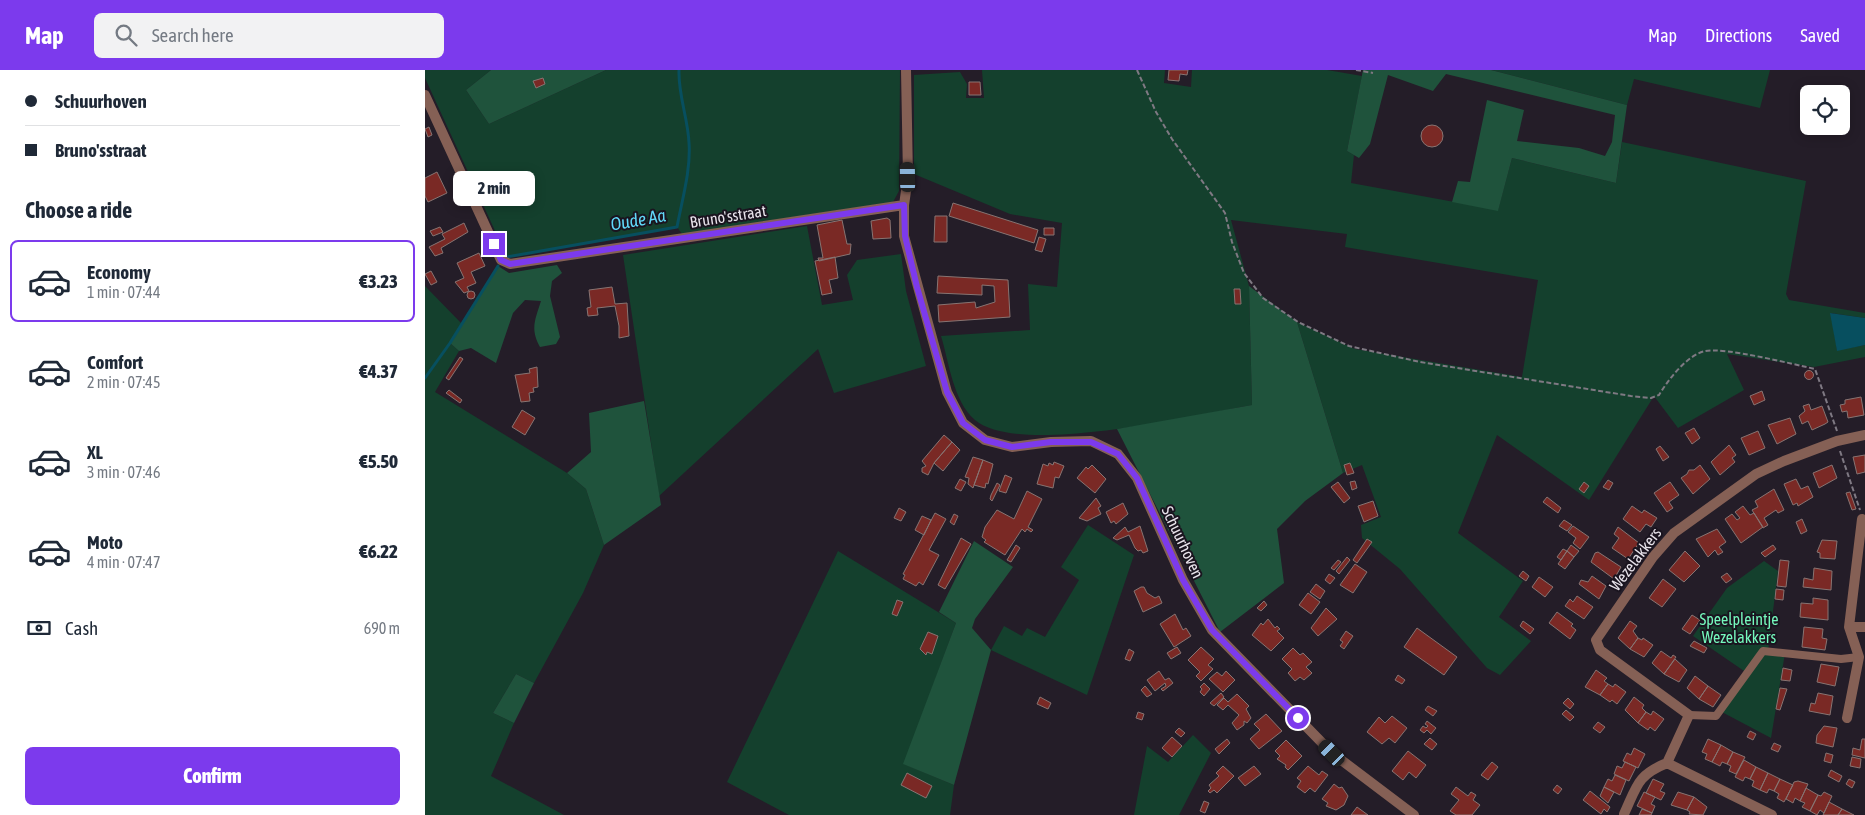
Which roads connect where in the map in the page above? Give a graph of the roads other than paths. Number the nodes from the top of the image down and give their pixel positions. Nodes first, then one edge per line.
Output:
1 (906, 70) edge
2 (425, 95) edge
3 (904, 205) junction
4 (1865, 435) edge
5 (1862, 518) road end
6 (1849, 627) junction
7 (1865, 627) edge
8 (1859, 657) junction
9 (1689, 715) junction
10 (1847, 718) dead end
11 (1667, 763) junction
12 (1624, 814) edge
13 (1413, 815) edge
14 (1772, 815) edge

1 - 3 street, Schuurhoven
2 - 3 street, Bruno'sstraat
3 - 13 street, Schuurhoven
4 - 9 street, Wezelakkers
5 - 6 street
6 - 7 street
6 - 8 street
8 - 9 street
8 - 10 street
9 - 11 street
11 - 12 street
11 - 14 street

